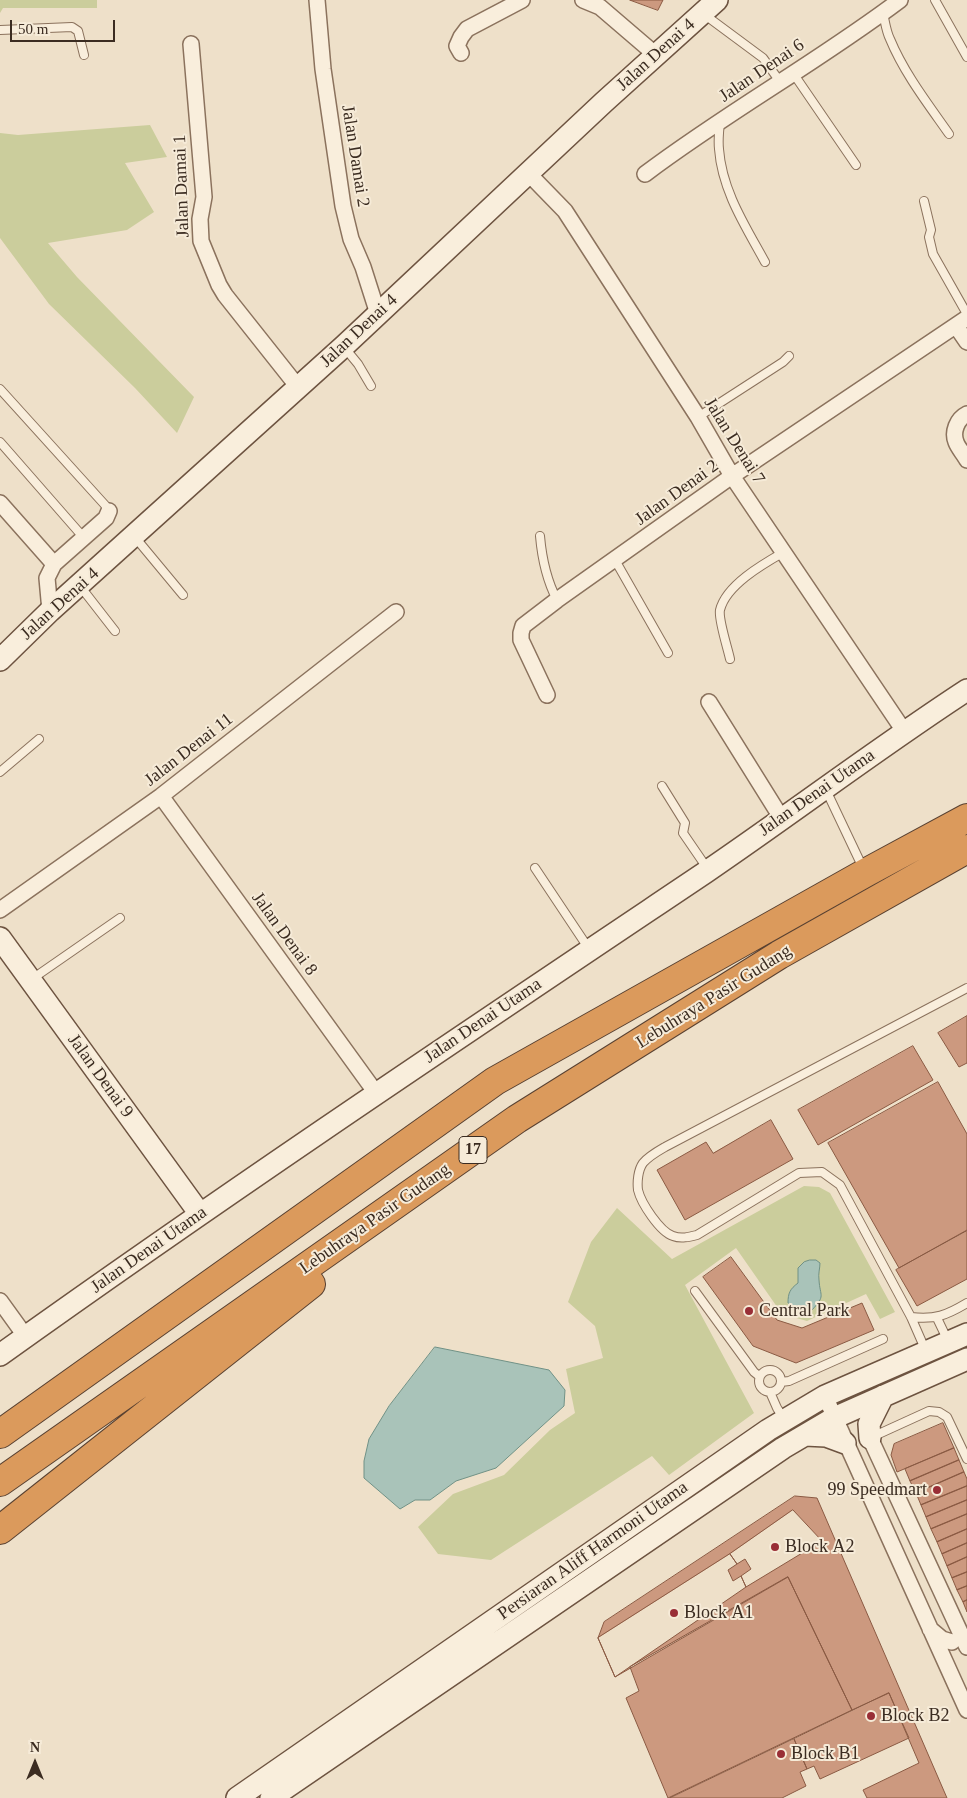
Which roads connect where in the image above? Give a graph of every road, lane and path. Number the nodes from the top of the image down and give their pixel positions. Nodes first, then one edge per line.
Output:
1 (317, 0) edge
2 (522, 0) edge
3 (583, 0) edge
4 (900, 0) edge
5 (935, 0) edge
6 (710, 7) edge
7 (884, 12) junction
8 (0, 30) edge
9 (191, 44) dead end
10 (460, 53) dead end
11 (84, 54) dead end
12 (656, 55) junction
13 (967, 57) edge
14 (794, 74) junction
15 (781, 83) junction
16 (720, 122) junction
17 (949, 134) dead end
18 (856, 165) dead end
19 (529, 174) junction
20 (645, 174) dead end
21 (924, 201) dead end
22 (766, 262) dead end
23 (378, 314) junction
24 (967, 314) edge
25 (961, 322) edge
26 (967, 342) edge
27 (344, 346) junction
28 (790, 356) dead end
29 (371, 386) dead end
30 (298, 387) junction
31 (0, 389) edge
32 (967, 414) edge
33 (698, 417) junction
34 (0, 442) edge
35 (967, 460) edge
36 (732, 476) junction
37 (0, 503) edge
38 (109, 512) joint
39 (134, 536) junction
40 (540, 536) dead end
41 (84, 538) junction
42 (784, 552) junction
43 (615, 560) junction
44 (54, 564) junction
45 (80, 586) junction
46 (184, 595) dead end
47 (557, 600) junction
48 (50, 611) junction
49 (396, 612) dead end
50 (115, 630) dead end
51 (668, 653) dead end
52 (730, 659) dead end
53 (0, 660) edge
54 (967, 690) edge
55 (546, 695) dead end
56 (709, 702) dead end
57 (904, 731) junction
58 (39, 739) dead end
59 (0, 772) edge
60 (662, 786) dead end
61 (826, 789) junction
62 (161, 796) junction
63 (967, 818) edge
64 (782, 819) junction
65 (967, 849) edge
66 (536, 868) dead end
67 (708, 870) junction
68 (865, 873) junction
69 (0, 910) edge
70 (120, 918) dead end
71 (0, 938) edge
72 (589, 949) junction
73 (30, 980) junction
74 (967, 988) edge
75 (376, 1093) junction
76 (517, 1119) junction
77 (200, 1214) junction
78 (696, 1291) dead end
79 (0, 1301) edge
80 (967, 1303) edge
81 (911, 1317) junction
82 (937, 1318) junction
83 (26, 1337) junction
84 (958, 1338) edge
85 (883, 1339) dead end
86 (926, 1351) junction
87 (0, 1355) edge
88 (967, 1359) edge
89 (759, 1376) junction
90 (781, 1382) junction
91 (770, 1392) junction
92 (825, 1396) junction
93 (883, 1396) junction
94 (834, 1418) junction
95 (785, 1420) junction
96 (0, 1434) edge
97 (805, 1435) junction
98 (870, 1438) junction
99 (845, 1443) junction
100 (967, 1459) edge
101 (0, 1482) edge
102 (0, 1530) edge
103 (930, 1629) junction
104 (962, 1640) edge
105 (947, 1666) junction
106 (967, 1710) edge
107 (237, 1798) edge
108 (271, 1798) edge

1 - 23 street, Jalan Damai 2
2 - 10 street
3 - 12 street
4 - 7 street, Jalan Denai 6
5 - 13 lane
6 - 12 street, Jalan Denai 4
6 - 15 lane
7 - 14 street, Jalan Denai 6
7 - 17 lane
8 - 11 lane
9 - 30 street, Jalan Damai 1
12 - 19 street, Jalan Denai 4
14 - 15 street, Jalan Denai 6
14 - 18 lane
15 - 16 street, Jalan Denai 6
16 - 20 street, Jalan Denai 6
16 - 22 lane
19 - 23 street, Jalan Denai 4
19 - 33 street, Jalan Denai 7
21 - 24 lane
23 - 27 street, Jalan Denai 4
25 - 26 street
25 - 36 street, Jalan Denai 2
27 - 29 lane
27 - 30 street, Jalan Denai 4
28 - 33 lane
30 - 39 street, Jalan Denai 4
31 - 38 lane
32 - 35 street
33 - 36 street, Jalan Denai 7
34 - 41 lane
36 - 42 street, Jalan Denai 7
36 - 43 street, Jalan Denai 2
37 - 44 street
38 - 41 street
39 - 45 street, Jalan Denai 4
39 - 46 lane
40 - 47 lane
41 - 44 street
42 - 52 lane
42 - 57 street, Jalan Denai 7
43 - 47 street, Jalan Denai 2
43 - 51 lane
44 - 48 street
45 - 48 street, Jalan Denai 4
45 - 50 lane
47 - 55 street, Jalan Denai 2
48 - 53 street, Jalan Denai 4
49 - 62 street, Jalan Denai 11
54 - 57 street, Jalan Denai Utama
56 - 64 street
57 - 61 street, Jalan Denai Utama
58 - 59 lane
60 - 67 lane
61 - 64 street, Jalan Denai Utama
61 - 68 lane
62 - 69 street, Jalan Denai 11
62 - 75 street, Jalan Denai 8
63 - 68 highway, Lebuhraya Pasir Gudang / 17
64 - 67 street, Jalan Denai Utama
65 - 76 highway, Lebuhraya Pasir Gudang / 17
66 - 72 lane
67 - 72 street, Jalan Denai Utama
68 - 96 highway, Lebuhraya Pasir Gudang / 17
70 - 73 lane
71 - 73 street, Jalan Denai 9
72 - 75 street, Jalan Denai Utama
73 - 77 street, Jalan Denai 9
74 - 81 lane
75 - 77 street, Jalan Denai Utama
76 - 101 highway, Lebuhraya Pasir Gudang / 17
76 - 102 highway
77 - 83 street, Jalan Denai Utama
78 - 89 lane
79 - 83 street
80 - 82 lane
81 - 82 lane
81 - 86 lane
82 - 84 lane
83 - 87 street, Jalan Denai Utama
84 - 86 street, Persiaran Aliff Harmoni Utama
85 - 90 lane
86 - 92 street, Persiaran Aliff Harmoni Utama
88 - 93 street, Persiaran Aliff Harmoni Utama
89 - 90 lane
89 - 91 lane
90 - 91 lane
91 - 95 lane
92 - 94 street
92 - 95 street, Persiaran Aliff Harmoni Utama
93 - 94 street, Persiaran Aliff Harmoni Utama
93 - 98 street
94 - 97 street, Persiaran Aliff Harmoni Utama
94 - 99 street
95 - 107 street, Persiaran Aliff Harmoni Utama
97 - 99 street
97 - 108 street, Persiaran Aliff Harmoni Utama
98 - 100 lane
98 - 104 street
99 - 103 street
103 - 104 street
103 - 105 street
104 - 105 street
105 - 106 street

